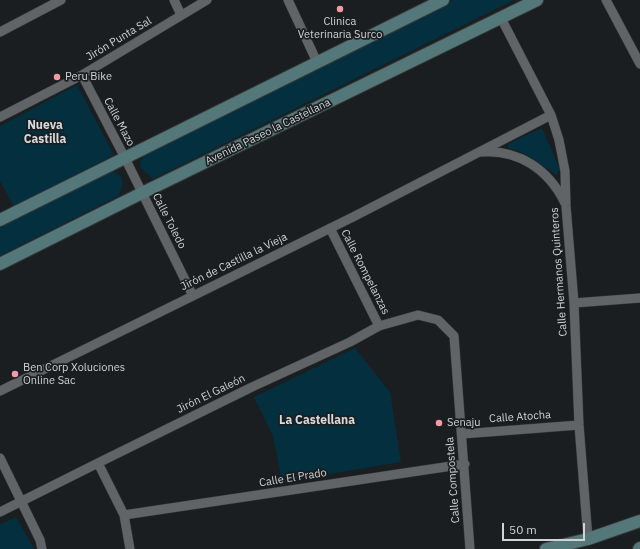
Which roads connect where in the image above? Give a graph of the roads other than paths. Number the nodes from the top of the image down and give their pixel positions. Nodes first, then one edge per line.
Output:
1 (61, 0) edge
2 (174, 0) edge
3 (207, 0) edge
4 (288, 0) edge
5 (443, 0) edge
6 (538, 0) edge
7 (606, 0) edge
8 (47, 4) edge
9 (182, 15) junction
10 (501, 18) junction
11 (0, 32) edge
12 (317, 62) junction
13 (640, 64) edge
14 (82, 75) junction
15 (551, 115) junction
16 (0, 117) edge
17 (477, 152) junction
18 (125, 158) junction
19 (142, 194) junction
20 (566, 206) junction
21 (0, 220) edge
22 (330, 228) junction
23 (0, 264) edge
24 (193, 296) junction
25 (640, 298) edge
26 (574, 303) junction
27 (438, 320) joint
28 (379, 326) junction
29 (0, 391) edge
30 (579, 425) junction
31 (462, 434) junction
32 (0, 458) edge
33 (98, 463) junction
34 (465, 464) junction
35 (22, 501) junction
36 (0, 512) edge
37 (124, 515) junction
38 (640, 520) edge
39 (588, 539) junction
40 (42, 549) edge
41 (130, 549) edge
42 (470, 549) edge
43 (546, 549) edge

1 - 8 street
2 - 9 street
3 - 9 street, Jirón Punta Sal
4 - 12 street
5 - 12 main road
6 - 10 main road, Avenida Paseo la Castellana
7 - 13 street
8 - 11 street
9 - 14 street, Jirón Punta Sal
10 - 15 street, Calle Hermanos Quinteros
10 - 19 main road, Avenida Paseo la Castellana
12 - 18 main road
14 - 16 street, Jirón Punta Sal
14 - 18 street, Calle Mazo
15 - 17 street, Jirón de Castilla la Vieja
15 - 20 street, Calle Hermanos Quinteros
17 - 20 street, Jirón de Castilla la Vieja
17 - 22 street, Jirón de Castilla la Vieja
18 - 19 street, Calle Toledo
18 - 21 main road
19 - 23 main road, Avenida Paseo la Castellana
19 - 24 street, Calle Toledo
20 - 26 street, Calle Hermanos Quinteros
22 - 24 street, Jirón de Castilla la Vieja
22 - 28 street, Calle Rompelanzas
24 - 29 street, Jirón de Castilla la Vieja
25 - 26 street
26 - 30 street, Calle Hermanos Quinteros
27 - 28 street, Jirón El Galeón
27 - 31 street, Calle Compostela
28 - 33 street, Jirón El Galeón
30 - 31 street, Calle Atocha
30 - 39 street, Calle Hermanos Quinteros
31 - 34 street, Calle Compostela
32 - 35 street
33 - 35 street, Jirón El Galeón
33 - 37 street
34 - 37 street, Calle El Prado
34 - 42 street, Calle Compostela
35 - 36 street, Jirón El Galeón
35 - 40 street
37 - 41 street
38 - 39 main road
39 - 43 main road

